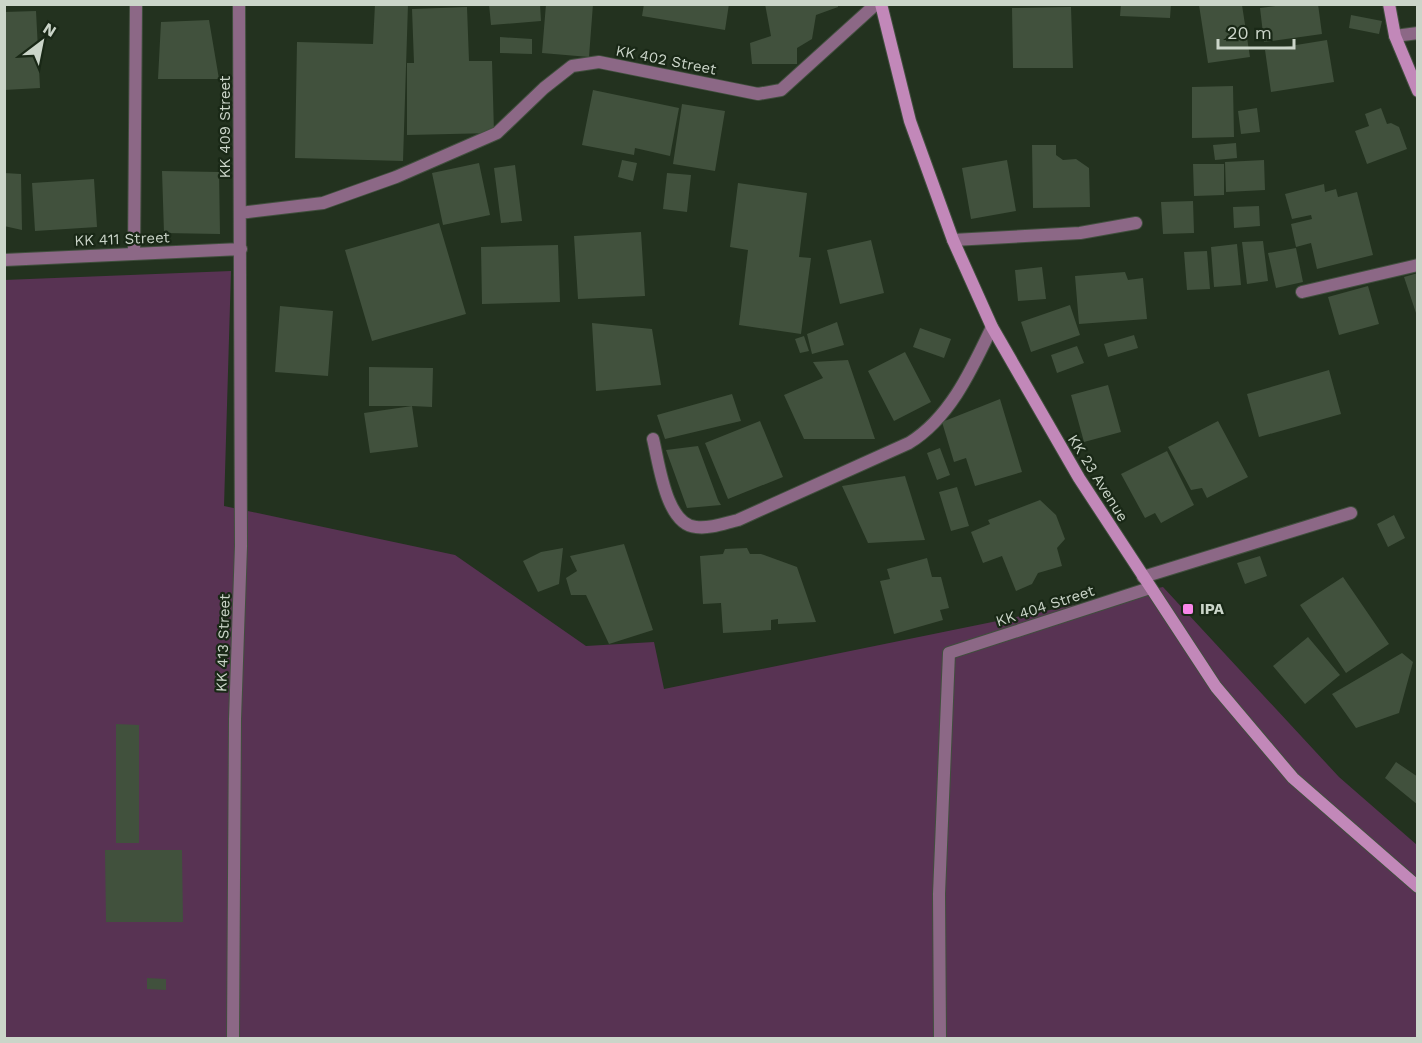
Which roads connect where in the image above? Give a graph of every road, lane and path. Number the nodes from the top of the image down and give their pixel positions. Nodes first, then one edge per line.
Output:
1 (136, 4) edge
2 (239, 4) edge
3 (876, 4) edge
4 (881, 4) edge
5 (1389, 4) edge
6 (1418, 33) edge
7 (1395, 36) junction
8 (1418, 91) edge
9 (240, 213) junction
10 (1136, 223) dead end
11 (953, 240) junction
12 (241, 249) junction
13 (134, 254) junction
14 (4, 260) edge
15 (1418, 265) edge
16 (1302, 292) dead end
17 (992, 327) junction
18 (653, 438) dead end
19 (1351, 513) dead end
20 (1143, 577) junction
21 (1150, 588) junction
22 (1418, 887) edge
23 (233, 1038) edge
24 (940, 1038) edge

1 - 13 street
2 - 9 street, KK 409 Street
3 - 9 street, KK 402 Street
4 - 11 main road, KK 23 Avenue
5 - 7 main road
6 - 7 street
7 - 8 main road
9 - 12 street, KK 409 Street
10 - 11 street
11 - 17 main road, KK 23 Avenue
12 - 13 street, KK 411 Street
12 - 23 street, KK 413 Street
13 - 14 street, KK 411 Street
15 - 16 street
17 - 18 street
17 - 20 main road, KK 23 Avenue
19 - 20 street
20 - 21 main road, KK 23 Avenue
21 - 22 main road, KK 23 Avenue
21 - 24 street, KK 404 Street

